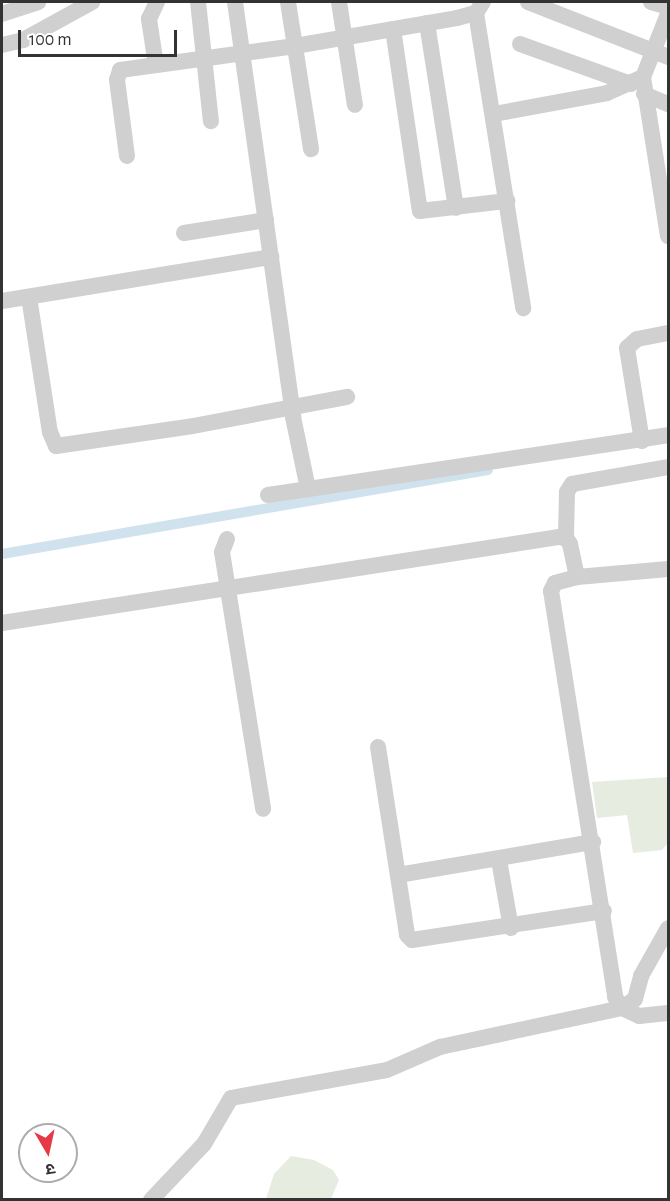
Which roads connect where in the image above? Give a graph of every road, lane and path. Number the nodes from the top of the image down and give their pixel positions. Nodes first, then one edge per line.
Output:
1 (39, 2) edge
2 (93, 2) edge
3 (157, 2) edge
4 (198, 2) edge
5 (235, 2) edge
6 (288, 2) edge
7 (339, 2) edge
8 (528, 2) edge
9 (651, 2) edge
10 (480, 7) edge
11 (669, 8) edge
12 (2, 14) edge
13 (669, 14) edge
14 (427, 23) junction
15 (393, 29) junction
16 (345, 38) junction
17 (520, 44) dead end
18 (2, 45) edge
19 (295, 46) junction
20 (243, 53) junction
21 (661, 54) edge
22 (204, 58) junction
23 (156, 65) junction
24 (639, 85) junction
25 (669, 104) edge
26 (355, 105) dead end
27 (494, 114) junction
28 (211, 121) dead end
29 (311, 149) dead end
30 (127, 156) dead end
31 (507, 201) junction
32 (456, 208) junction
33 (266, 220) junction
34 (184, 233) dead end
35 (669, 236) edge
36 (271, 257) junction
37 (29, 297) junction
38 (2, 301) edge
39 (523, 308) dead end
40 (669, 333) edge
41 (347, 397) dead end
42 (292, 408) junction
43 (669, 435) edge
44 (642, 441) junction
45 (669, 467) edge
46 (308, 489) junction
47 (268, 495) dead end
48 (566, 538) junction
49 (227, 539) dead end
50 (669, 569) edge
51 (577, 577) junction
52 (227, 586) junction
53 (2, 623) edge
54 (378, 747) dead end
55 (263, 809) dead end
56 (593, 842) junction
57 (499, 860) junction
58 (398, 875) junction
59 (604, 911) junction
60 (511, 928) junction
61 (669, 928) edge
62 (622, 1008) junction
63 (669, 1013) edge
64 (151, 1200) edge

1 - 12 street
2 - 18 street
3 - 23 street
4 - 22 street
5 - 20 street
6 - 19 street
7 - 16 street
8 - 21 street
9 - 11 street
10 - 14 street
10 - 27 street
13 - 21 street
14 - 15 street
14 - 32 street
15 - 16 street
15 - 32 street
16 - 19 street
16 - 26 street
17 - 24 street
19 - 20 street
19 - 29 street
20 - 22 street
20 - 33 street
21 - 24 street
22 - 23 street
22 - 28 street
23 - 30 street
24 - 25 street
24 - 27 street
24 - 35 street
27 - 31 street
31 - 32 street
31 - 39 street
33 - 34 street
33 - 36 street
36 - 37 street
36 - 42 street
37 - 38 street
37 - 42 street
40 - 44 street
41 - 42 street
42 - 46 street
43 - 44 street
44 - 46 street
45 - 48 street
46 - 47 street
48 - 51 street
48 - 52 street
49 - 52 street
50 - 51 street
51 - 56 street
52 - 53 street
52 - 55 street
54 - 58 street
56 - 57 street
56 - 59 street
57 - 58 street
57 - 60 street
58 - 60 street
59 - 60 street
59 - 62 street
61 - 62 street
62 - 63 street
62 - 64 street

